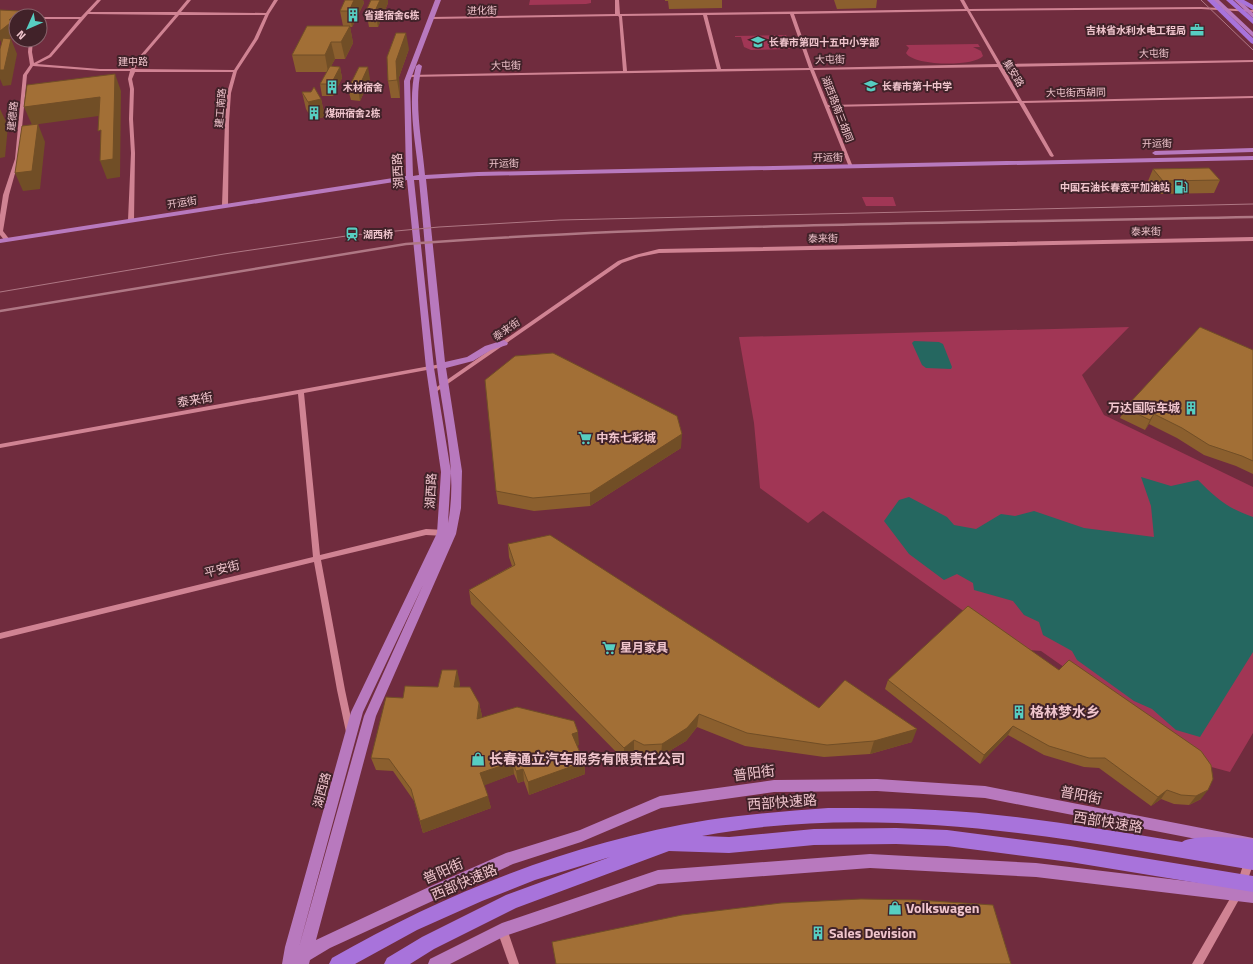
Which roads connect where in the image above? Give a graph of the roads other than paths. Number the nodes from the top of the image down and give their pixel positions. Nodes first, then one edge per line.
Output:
1 (99, 0) edge
2 (189, 0) edge
3 (276, 0) edge
4 (438, 0) edge
5 (443, 0) edge
6 (618, 0) edge
7 (962, 0) edge
8 (1210, 0) edge
9 (1216, 0) edge
10 (1220, 0) edge
11 (1229, 0) edge
12 (1238, 0) edge
13 (1225, 9) junction
14 (968, 10) junction
15 (88, 12) junction
16 (1252, 12) edge
17 (178, 13) junction
18 (792, 13) junction
19 (267, 14) junction
20 (705, 14) junction
21 (619, 16) junction
22 (48, 18) edge
23 (82, 18) junction
24 (434, 18) junction
25 (1253, 22) edge
26 (1253, 31) edge
27 (1253, 35) edge
28 (1253, 42) edge
29 (30, 48) edge
30 (1253, 61) edge
31 (32, 65) junction
32 (999, 65) junction
33 (812, 68) junction
34 (132, 70) junction
35 (719, 70) junction
36 (235, 71) junction
37 (625, 72) junction
38 (412, 76) junction
39 (1253, 97) edge
40 (1021, 102) junction
41 (827, 106) junction
42 (1253, 150) edge
43 (1052, 156) junction
44 (1253, 158) edge
45 (1014, 163) junction
46 (1253, 164) edge
47 (851, 167) junction
48 (421, 177) junction
49 (410, 178) junction
50 (225, 205) junction
51 (131, 220) junction
52 (1253, 239) edge
53 (4, 240) edge
54 (504, 343) junction
55 (441, 366) junction
56 (430, 368) junction
57 (444, 384) junction
58 (434, 391) junction
59 (301, 392) junction
60 (0, 446) edge
61 (447, 533) junction
62 (317, 558) junction
63 (0, 636) edge
64 (351, 734) junction
65 (1253, 847) edge
66 (1170, 848) junction
67 (1253, 862) edge
68 (1253, 884) edge
69 (1238, 894) junction
70 (1253, 896) edge
71 (502, 930) junction
72 (303, 960) edge
73 (289, 964) edge
74 (338, 964) edge
75 (393, 964) edge
76 (435, 964) edge
77 (514, 964) edge
78 (1197, 964) edge

1 - 15 street
2 - 17 street
3 - 19 street, 建工南路
4 - 24 main road, 湖西路
5 - 24 main road, 湖西路
6 - 21 street
7 - 14 street, 集安路
8 - 28 highway
9 - 13 main road
10 - 26 highway
11 - 25 highway
12 - 16 highway
13 - 14 street, 进化街
13 - 16 street, 进化街
13 - 27 main road
14 - 18 street, 进化街
14 - 32 street, 集安路
15 - 17 street
15 - 23 street
17 - 19 street
17 - 34 street
18 - 20 street, 进化街
18 - 33 street, 湖西路南三胡同
19 - 36 street, 建工南路
20 - 21 street, 进化街
20 - 35 street
21 - 24 street, 进化街
21 - 37 street
22 - 23 street
23 - 31 street
24 - 38 main road, 湖西路
29 - 31 street, 建德路
30 - 32 street, 大屯街
31 - 34 street, 建中路
31 - 53 street, 建德路
32 - 33 street, 大屯街
32 - 40 street, 集安路
33 - 35 street, 大屯街
33 - 41 street, 湖西路南三胡同
34 - 36 street, 建中路
34 - 51 street
35 - 37 street, 大屯街
36 - 50 street, 建工南路
37 - 38 street, 大屯街
38 - 48 main road, 湖西路
38 - 49 main road, 湖西路
39 - 40 street, 大屯街西胡同
40 - 41 street, 大屯街西胡同
40 - 43 street, 集安路
41 - 47 street, 湖西路南三胡同
42 - 43 main road, 开运街
43 - 45 main road, 开运街
44 - 45 main road, 开运街
45 - 46 main road, 开运街
45 - 47 main road, 开运街
47 - 48 main road, 开运街
48 - 49 main road, 开运街
48 - 55 main road, 湖西路
49 - 50 main road, 开运街
49 - 56 main road, 湖西路
50 - 51 main road, 开运街
51 - 53 main road, 开运街
52 - 54 street, 泰来街
54 - 55 main road
54 - 57 street, 泰来街
55 - 56 street, 泰来街
55 - 57 main road, 湖西路
56 - 58 main road, 湖西路
56 - 59 street, 泰来街
57 - 58 street, 泰来街
57 - 61 main road, 湖西路
58 - 61 main road, 湖西路
59 - 60 street, 泰来街
59 - 62 street
61 - 62 street, 平安街
61 - 64 main road, 湖西路
61 - 72 main road, 湖西路
62 - 63 street, 平安街
62 - 64 street
64 - 73 main road, 湖西路
65 - 66 highway
65 - 69 street
65 - 72 main road, 普阳街
66 - 67 highway, 西部快速路
66 - 74 highway, 西部快速路
68 - 75 highway
69 - 70 main road
69 - 71 main road
69 - 78 street
71 - 76 main road
71 - 77 street
72 - 73 main road, 普阳街

